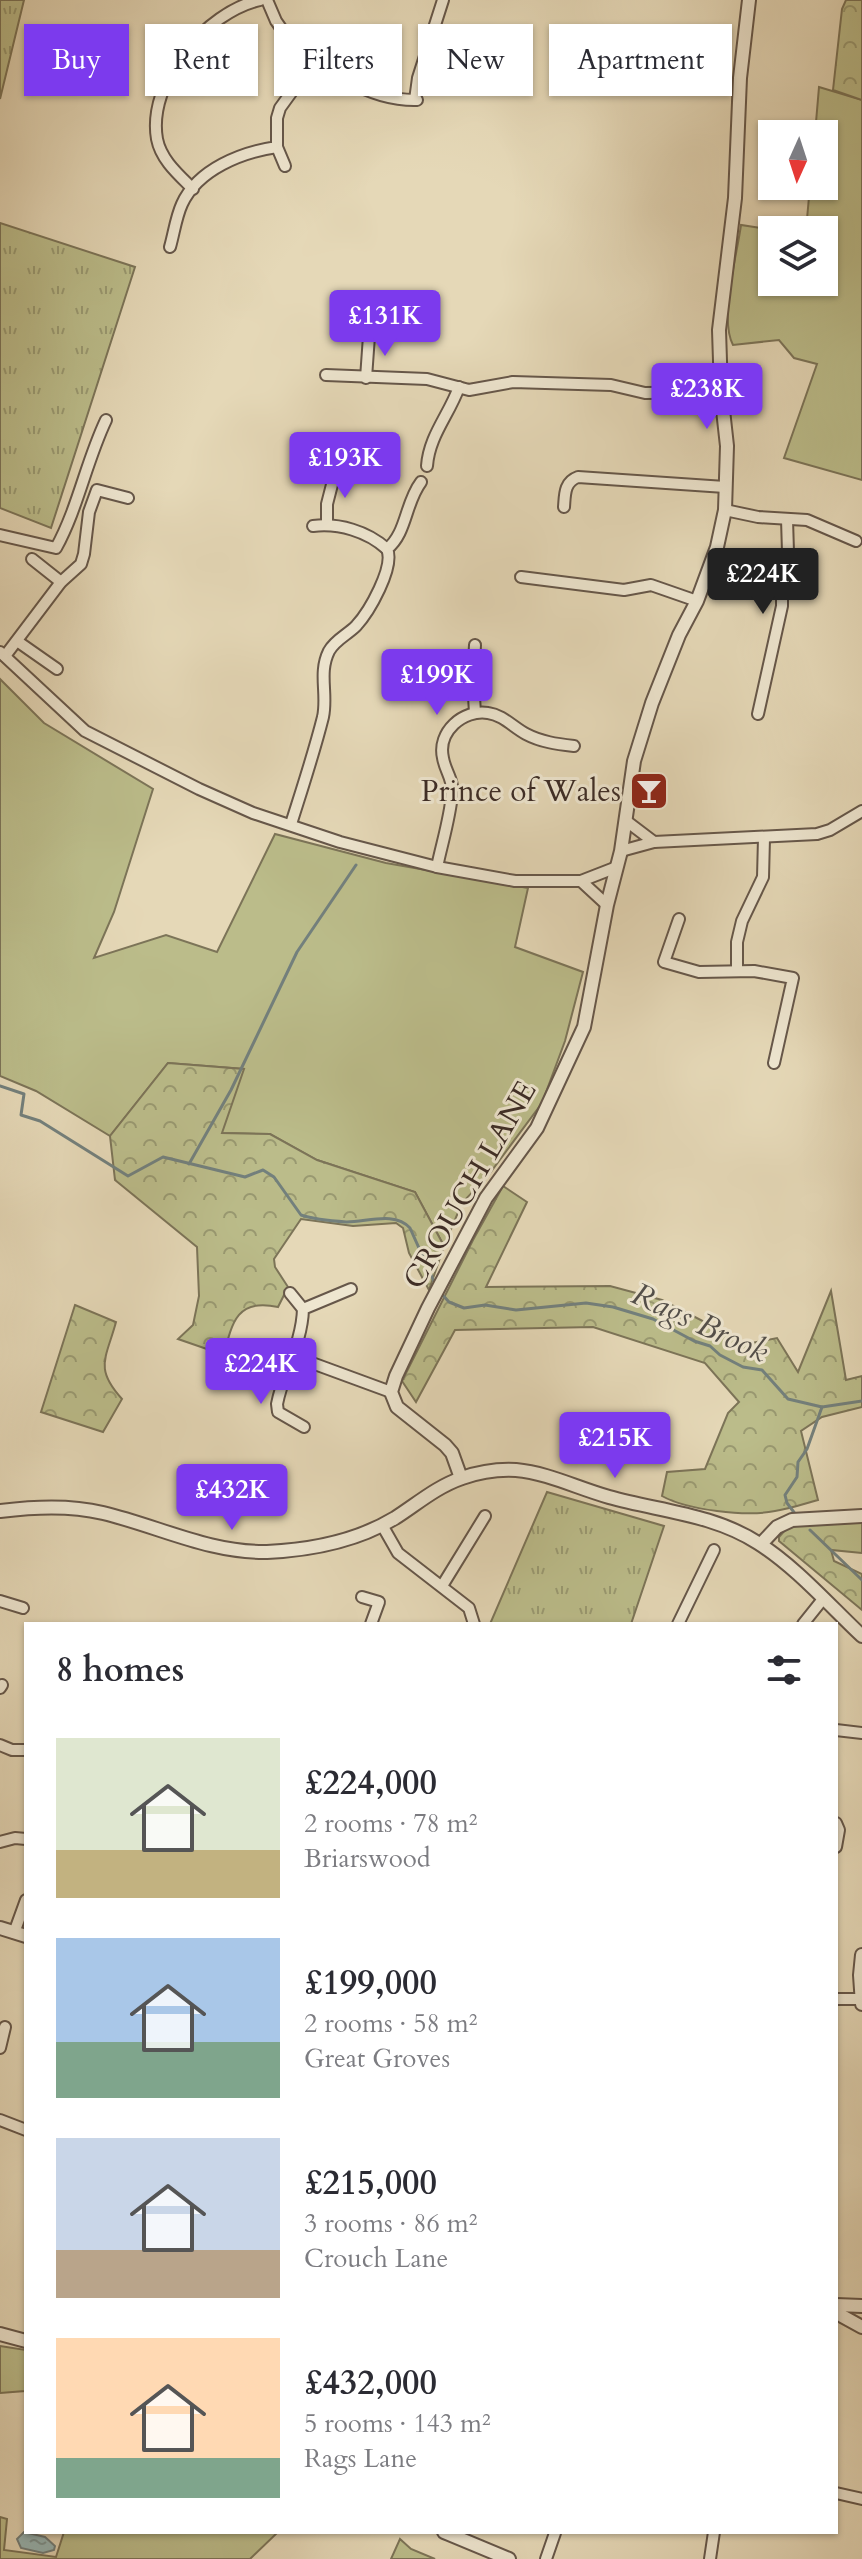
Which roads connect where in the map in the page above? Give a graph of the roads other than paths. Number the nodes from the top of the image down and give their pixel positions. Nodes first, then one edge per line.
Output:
1 (260, 0) edge
2 (267, 0) edge
3 (443, 0) edge
4 (749, 0) edge
5 (278, 24) edge
6 (289, 96) edge
7 (380, 96) edge
8 (277, 147) junction
9 (285, 166) dead end
10 (193, 189) junction
11 (170, 247) dead end
12 (369, 336) dead end
13 (326, 375) dead end
14 (366, 378) junction
15 (459, 387) junction
16 (721, 392) junction
17 (106, 420) dead end
18 (427, 466) dead end
19 (362, 473) dead end
20 (421, 482) dead end
21 (725, 487) junction
22 (128, 498) dead end
23 (564, 507) dead end
24 (725, 510) junction
25 (787, 519) junction
26 (327, 524) junction
27 (313, 526) dead end
28 (0, 535) edge
29 (856, 541) dead end
30 (387, 549) junction
31 (32, 559) dead end
32 (521, 577) dead end
33 (61, 582) junction
34 (697, 601) junction
35 (17, 641) junction
36 (475, 645) dead end
37 (2, 654) edge
38 (57, 669) dead end
39 (475, 713) junction
40 (758, 714) dead end
41 (574, 746) dead end
42 (862, 811) edge
43 (625, 820) junction
44 (291, 824) junction
45 (764, 838) junction
46 (654, 842) junction
47 (621, 851) junction
48 (437, 867) junction
49 (617, 867) junction
50 (581, 881) junction
51 (607, 905) junction
52 (679, 919) dead end
53 (737, 970) junction
54 (774, 1063) dead end
55 (351, 1289) dead end
56 (290, 1293) dead end
57 (303, 1309) junction
58 (293, 1359) junction
59 (391, 1392) junction
60 (304, 1427) dead end
61 (461, 1478) junction
62 (0, 1511) edge
63 (485, 1516) dead end
64 (862, 1516) edge
65 (382, 1525) junction
66 (761, 1544) junction
67 (714, 1550) dead end
68 (442, 1586) junction
69 (362, 1597) dead end
70 (823, 1599) junction
71 (0, 1601) edge
72 (23, 1608) dead end
73 (487, 1614) dead end
74 (474, 1621) edge
75 (372, 1622) edge
76 (679, 1622) edge
77 (805, 1622) edge
78 (862, 1636) edge
79 (838, 1730) edge
80 (862, 1733) edge
81 (0, 1745) edge
82 (24, 1750) edge
83 (24, 1839) edge
84 (0, 1842) edge
85 (24, 1912) edge
86 (0, 1928) edge
87 (20, 1935) edge
88 (862, 1955) edge
89 (838, 1999) edge
90 (861, 2001) edge
91 (5, 2027) dead end
92 (0, 2048) edge
93 (0, 2120) edge
94 (24, 2129) edge
95 (862, 2306) edge
96 (838, 2307) edge
97 (838, 2310) edge
98 (862, 2327) edge
99 (0, 2334) edge
100 (24, 2340) edge
101 (838, 2493) edge
102 (862, 2499) edge
103 (449, 2534) edge
104 (555, 2534) edge
105 (714, 2534) edge
106 (509, 2559) edge
107 (546, 2559) edge
108 (710, 2559) edge

1 - 10 street
2 - 5 street
3 - 7 street
4 - 16 street, CROUCH LANE
6 - 8 street
8 - 9 street
8 - 10 street
10 - 11 street
12 - 14 street
13 - 14 street
14 - 15 street
15 - 16 street
15 - 18 street
16 - 21 street, CROUCH LANE
17 - 28 street
19 - 26 street
20 - 30 street
21 - 23 street
21 - 24 street, CROUCH LANE
22 - 33 street
24 - 25 street
24 - 34 street, CROUCH LANE
25 - 29 street
25 - 40 street
26 - 27 street
26 - 30 street
30 - 44 street
31 - 33 street
32 - 34 street
33 - 35 street
34 - 43 street, CROUCH LANE
35 - 37 street
35 - 38 street
36 - 39 street
37 - 44 street
39 - 41 street
39 - 48 street
42 - 45 street
43 - 46 street
43 - 47 street, CROUCH LANE
44 - 48 street
45 - 46 street
45 - 53 street
46 - 47 street
47 - 49 street, CROUCH LANE
48 - 50 street
49 - 50 street
49 - 51 street, CROUCH LANE
50 - 51 street
51 - 59 street, CROUCH LANE
52 - 53 street
53 - 54 street
55 - 57 street
56 - 57 street
57 - 58 street
58 - 59 street
58 - 60 street
59 - 61 street
61 - 65 street
61 - 66 street
62 - 65 street
63 - 68 street
64 - 66 street
65 - 68 street
66 - 70 street
67 - 76 street
68 - 74 street
69 - 75 street
70 - 77 street
70 - 78 street
71 - 72 street
73 - 74 street
79 - 80 street
81 - 82 street
83 - 84 street
85 - 87 street
86 - 87 street
88 - 90 street
89 - 90 street
91 - 92 street
93 - 94 street
95 - 96 street
97 - 98 street
99 - 100 street
101 - 102 street
103 - 106 street
104 - 107 street
105 - 108 street

